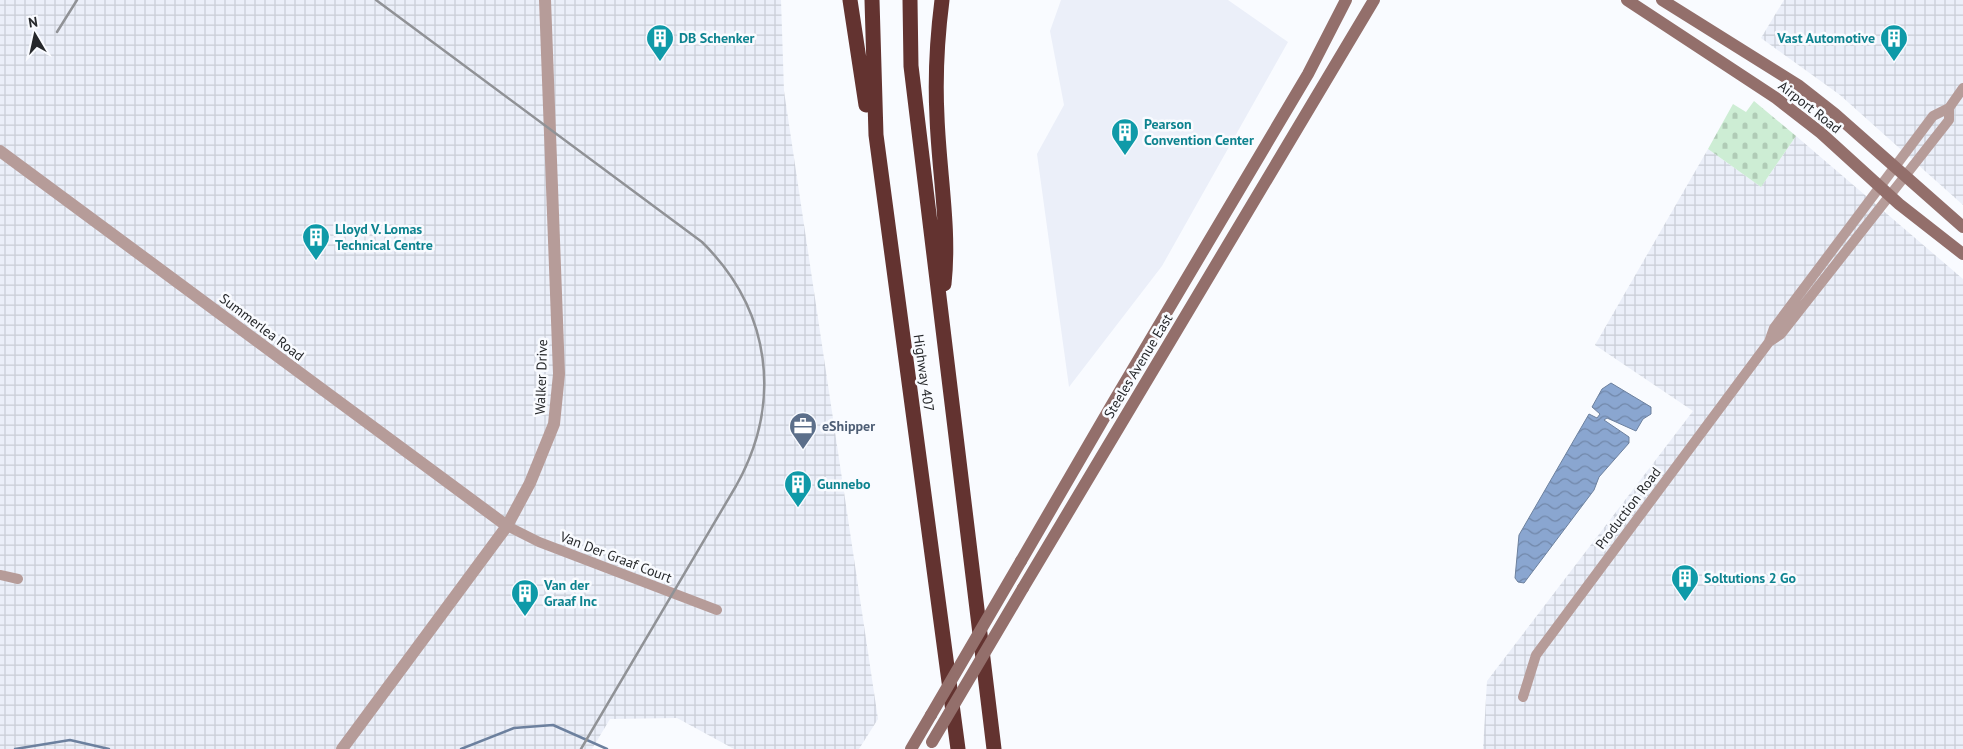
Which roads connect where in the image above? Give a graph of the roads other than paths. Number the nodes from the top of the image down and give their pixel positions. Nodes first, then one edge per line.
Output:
1 (545, 0) edge
2 (850, 0) edge
3 (872, 0) edge
4 (910, 0) edge
5 (942, 0) edge
6 (1346, 0) edge
7 (1374, 0) edge
8 (1627, 0) edge
9 (1662, 0) edge
10 (1963, 88) edge
11 (1948, 108) junction
12 (876, 135) junction
13 (0, 151) edge
14 (1900, 172) junction
15 (1884, 190) junction
16 (1963, 227) edge
17 (1963, 254) edge
18 (941, 306) junction
19 (507, 526) junction
20 (0, 575) edge
21 (18, 579) dead end
22 (717, 610) dead end
23 (1523, 697) dead end
24 (930, 746) edge
25 (342, 749) edge
26 (911, 749) edge
27 (958, 749) edge
28 (994, 749) edge

1 - 19 street, Walker Drive
2 - 12 highway
3 - 12 highway, Highway 407
4 - 18 highway, Highway 407
5 - 18 highway
6 - 26 main road, Steeles Avenue East, bridge
7 - 24 main road, Steeles Avenue East, bridge
8 - 15 main road, Airport Road
9 - 14 main road, Airport Road
10 - 11 street
11 - 14 street
11 - 14 street
12 - 27 highway, Highway 407
13 - 19 street, Summerlea Road
14 - 15 street, Production Road
14 - 16 main road, Airport Road
15 - 17 main road, Airport Road
15 - 23 street, Production Road
18 - 28 highway, Highway 407
19 - 22 street, Van Der Graaf Court
19 - 25 street, Walker Drive
20 - 21 street

